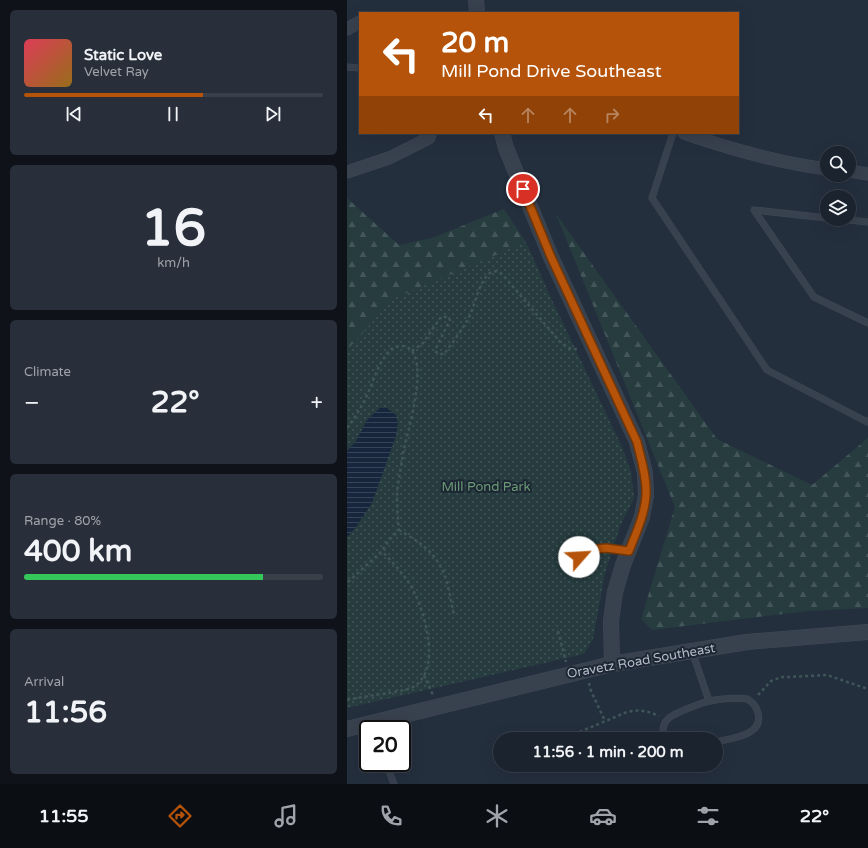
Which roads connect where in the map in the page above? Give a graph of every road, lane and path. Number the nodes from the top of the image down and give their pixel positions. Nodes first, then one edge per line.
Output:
1 (476, 0) edge
2 (477, 12) edge
3 (359, 23) edge
4 (347, 29) edge
5 (347, 67) edge
6 (359, 68) edge
7 (430, 134) edge
8 (502, 134) edge
9 (673, 134) edge
10 (688, 134) edge
11 (820, 168) edge
12 (347, 172) edge
13 (856, 172) edge
14 (868, 174) edge
15 (820, 217) edge
16 (856, 221) edge
17 (868, 222) edge
18 (868, 323) edge
19 (593, 348) junction
20 (412, 351) junction
21 (868, 421) edge
22 (347, 428) edge
23 (399, 530) junction
24 (382, 551) junction
25 (629, 551) junction
26 (572, 564) dead end
27 (347, 583) edge
28 (454, 615) dead end
29 (558, 631) dead end
30 (868, 632) edge
31 (692, 651) junction
32 (611, 664) junction
33 (586, 670) junction
34 (569, 674) junction
35 (425, 675) junction
36 (868, 689) edge
37 (347, 700) edge
38 (709, 701) junction
39 (752, 702) junction
40 (438, 707) junction
41 (393, 720) edge
42 (667, 720) junction
43 (605, 721) junction
44 (359, 727) edge
45 (347, 729) edge
46 (579, 732) edge
47 (663, 732) edge
48 (723, 740) edge
49 (390, 772) edge
50 (394, 784) edge

1 - 2 street
3 - 4 street
5 - 6 lane
7 - 12 street
8 - 19 street
9 - 21 lane
10 - 11 street
13 - 14 street
15 - 18 lane
16 - 17 lane
19 - 20 path
19 - 25 street
20 - 22 path
20 - 23 path
23 - 24 path
23 - 28 path
24 - 27 path
24 - 35 path
25 - 26 lane
25 - 32 street
29 - 34 path
30 - 31 street, Oravetz Road Southeast
31 - 32 street, Oravetz Road Southeast
31 - 38 lane
32 - 33 street, Oravetz Road Southeast
33 - 34 street, Oravetz Road Southeast
33 - 43 path
34 - 40 street, Oravetz Road Southeast
35 - 37 path
35 - 40 path
36 - 39 path
38 - 39 lane
38 - 42 lane
39 - 48 lane
40 - 41 street, Oravetz Road Southeast
42 - 43 path
42 - 47 lane
43 - 46 path
44 - 45 street, Oravetz Road Southeast
49 - 50 lane

